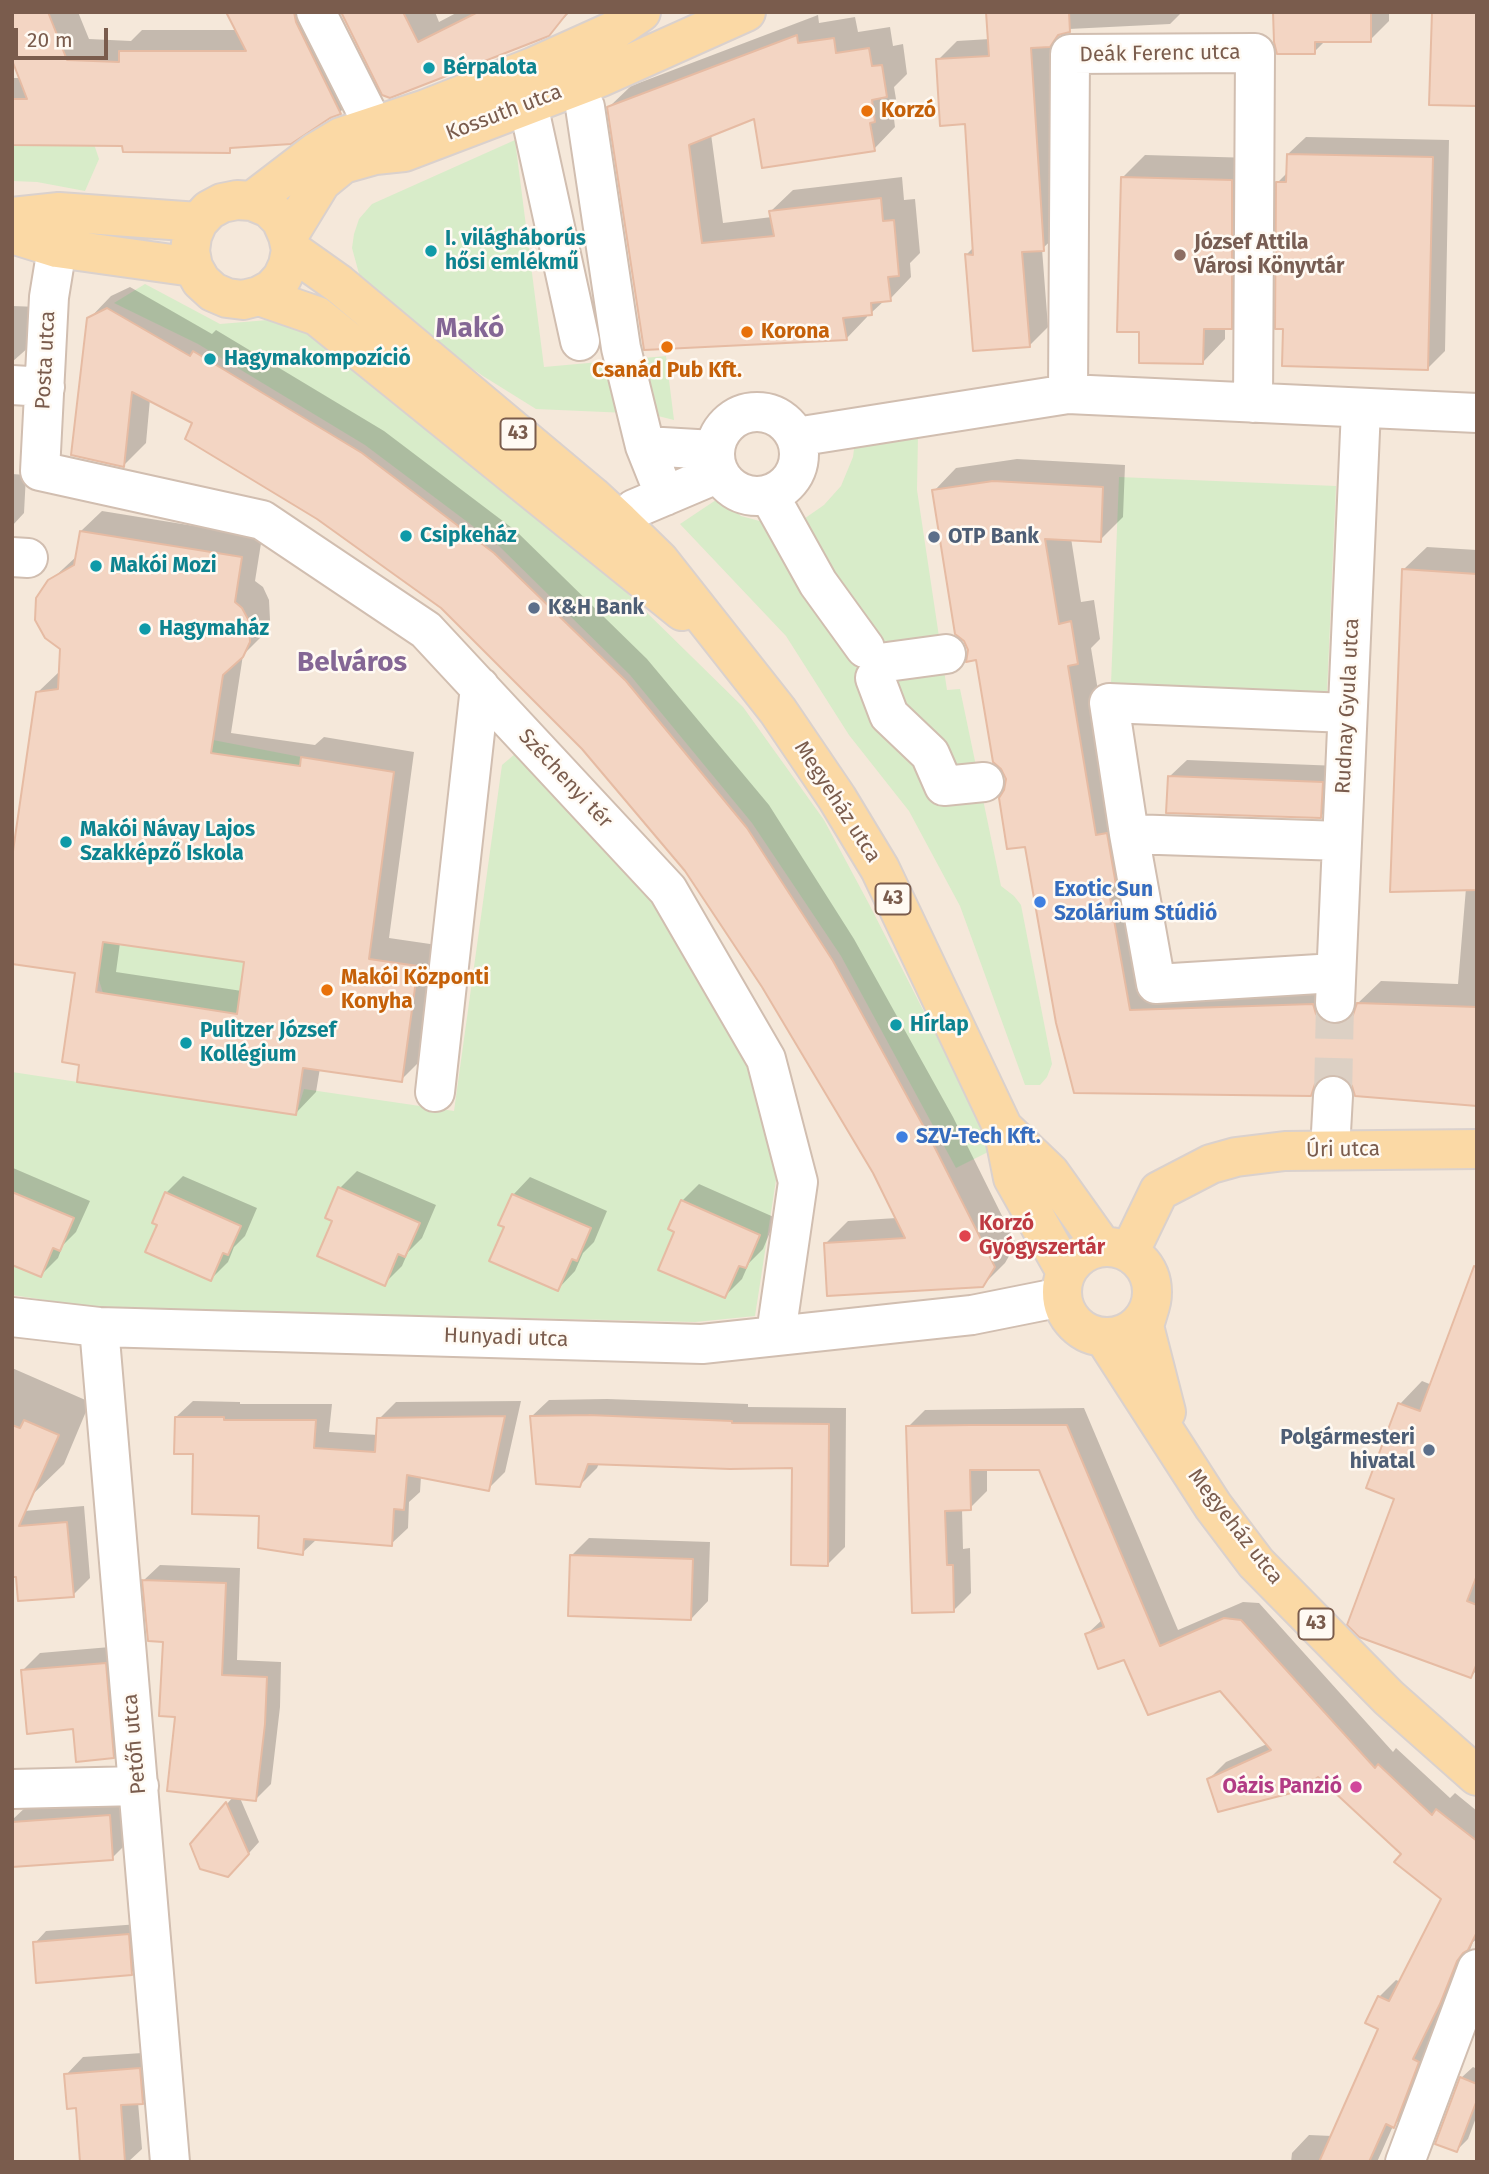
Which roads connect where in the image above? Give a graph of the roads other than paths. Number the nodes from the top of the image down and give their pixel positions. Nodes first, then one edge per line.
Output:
1 (316, 12) edge
2 (746, 12) edge
3 (622, 30) edge
4 (528, 104) junction
5 (584, 107) dead end
6 (378, 126) junction
7 (252, 201) junction
8 (12, 217) edge
9 (198, 222) junction
10 (12, 233) edge
11 (289, 243) junction
12 (57, 248) junction
13 (193, 267) junction
14 (259, 296) junction
15 (580, 341) dead end
16 (29, 386) edge
17 (1068, 394) junction
18 (1253, 403) junction
19 (1361, 409) junction
20 (1477, 413) edge
21 (796, 437) junction
22 (645, 446) junction
23 (717, 462) junction
24 (40, 471) joint
25 (769, 495) junction
26 (721, 641) junction
27 (946, 654) dead end
28 (875, 663) junction
29 (480, 687) junction
30 (1347, 713) junction
31 (984, 782) dead end
32 (1129, 834) junction
33 (1342, 841) junction
34 (435, 1092) dead end
35 (1333, 1096) tunnel mouth
36 (1003, 1128) junction
37 (1477, 1149) edge
38 (1329, 1150) junction
39 (1133, 1270) junction
40 (1076, 1306) junction
41 (12, 1317) edge
42 (99, 1327) junction
43 (776, 1334) junction
44 (1177, 1451) junction
45 (1477, 1776) edge
46 (139, 1786) junction
47 (12, 1788) edge
48 (1477, 1969) edge
49 (170, 2162) edge
50 (1405, 2162) edge

1 - 6 street
2 - 3 main road, Kossuth utca
3 - 4 main road, Kossuth utca
3 - 6 main road, Kossuth utca
4 - 11 main road, Kossuth utca
4 - 15 street
5 - 22 street
6 - 7 main road, Kossuth utca
7 - 9 main road
7 - 11 main road, 43
8 - 9 main road
9 - 13 main road
10 - 12 main road
11 - 14 main road
11 - 26 main road, 43
12 - 13 main road
12 - 16 street, Posta utca
13 - 14 main road, 43
14 - 26 main road, 43
16 - 24 street, Posta utca
17 - 18 street
17 - 18 street, Deák Ferenc utca
17 - 21 street
18 - 19 street
19 - 20 street
19 - 30 street, Rudnay Gyula utca
21 - 23 street
21 - 25 street
22 - 23 street
22 - 23 street
23 - 25 street
24 - 29 street, Széchenyi tér
25 - 28 street
26 - 36 main road, Megyeház utca / 43
27 - 28 street
28 - 31 street
29 - 34 street
29 - 43 street, Széchenyi tér
30 - 32 street
30 - 33 street, Rudnay Gyula utca
32 - 33 street
32 - 33 street, Rudnay Gyula utca
35 - 38 street
36 - 39 main road, 43
36 - 40 main road, 43
37 - 38 main road, Úri utca
38 - 39 main road, Úri utca
39 - 40 main road
39 - 40 main road
39 - 44 main road, 43
40 - 43 street, Hunyadi utca
40 - 44 main road, 43
41 - 42 street, Hunyadi utca
42 - 43 street, Hunyadi utca
42 - 46 street, Petőfi utca
44 - 45 main road, Megyeház utca / 43
46 - 47 street
46 - 49 street, Petőfi utca
48 - 50 street

